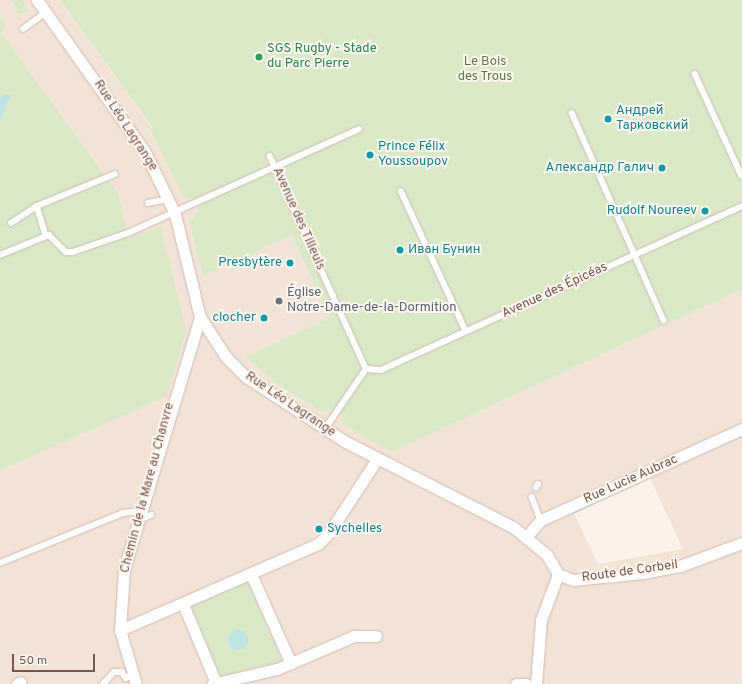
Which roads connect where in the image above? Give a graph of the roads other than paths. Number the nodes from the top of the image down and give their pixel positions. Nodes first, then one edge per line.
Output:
1 (37, 0) edge
2 (46, 12) junction
3 (22, 29) dead end
4 (695, 74) dead end
5 (572, 113) dead end
6 (359, 129) dead end
7 (270, 156) dead end
8 (275, 168) junction
9 (115, 174) dead end
10 (742, 176) edge
11 (401, 191) dead end
12 (170, 199) junction
13 (148, 203) dead end
14 (37, 206) junction
15 (742, 206) edge
16 (175, 214) junction
17 (10, 223) dead end
18 (46, 236) junction
19 (635, 254) junction
20 (0, 255) edge
21 (200, 317) junction
22 (664, 321) dead end
23 (466, 331) junction
24 (366, 369) junction
25 (325, 429) junction
26 (742, 429) edge
27 (377, 459) junction
28 (532, 497) dead end
29 (151, 515) dead end
30 (138, 516) junction
31 (546, 518) junction
32 (526, 537) junction
33 (742, 543) edge
34 (0, 563) edge
35 (251, 574) junction
36 (558, 574) junction
37 (183, 604) junction
38 (120, 630) junction
39 (376, 636) dead end
40 (291, 664) junction
41 (134, 681) edge
42 (214, 683) edge
43 (103, 684) edge
44 (516, 684) edge
45 (526, 684) edge
46 (536, 684) edge

1 - 2 street, Rue Léo Lagrange
2 - 3 lane
2 - 12 street, Rue Léo Lagrange
4 - 10 lane
5 - 19 lane
6 - 8 lane
7 - 8 lane, Avenue des Tilleuls
8 - 16 lane
8 - 24 lane, Avenue des Tilleuls
9 - 14 lane
11 - 23 lane
12 - 13 lane
12 - 16 street, Rue Léo Lagrange
14 - 17 lane
14 - 18 lane
15 - 19 lane, Avenue des Épicéas
16 - 18 lane
16 - 21 street, Rue Léo Lagrange
18 - 20 lane
19 - 22 lane
19 - 23 lane, Avenue des Épicéas
21 - 25 street, Rue Léo Lagrange
21 - 30 street, Chemin de la Mare au Chanvre
23 - 24 lane, Avenue des Épicéas
24 - 25 lane
25 - 27 street, Rue Léo Lagrange
26 - 31 street, Rue Lucie Aubrac
27 - 32 street, Rue Léo Lagrange
27 - 35 street
28 - 31 lane
29 - 30 lane
30 - 34 lane
30 - 38 street, Chemin de la Mare au Chanvre
31 - 32 street, Rue Lucie Aubrac
32 - 36 street, Rue Léo Lagrange
33 - 36 street, Route de Corbeil
35 - 37 street
35 - 40 street
36 - 46 street
37 - 38 street
37 - 42 street
38 - 41 street, Chemin de la Mare au Chanvre
39 - 40 street
40 - 42 street
41 - 43 lane
44 - 45 street

